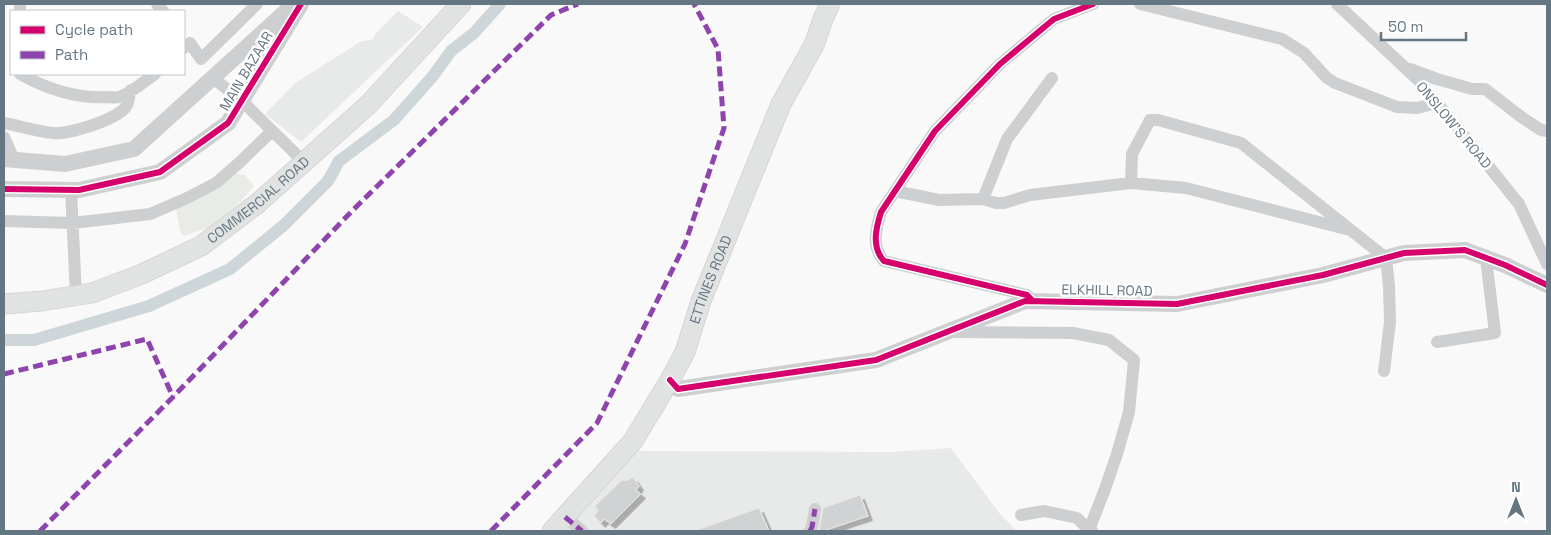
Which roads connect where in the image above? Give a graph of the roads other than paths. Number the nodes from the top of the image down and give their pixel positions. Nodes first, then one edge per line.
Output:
1 (258, 4) edge
2 (295, 4) edge
3 (301, 4) edge
4 (461, 4) edge
5 (830, 4) edge
6 (1093, 4) edge
7 (1337, 4) edge
8 (1148, 5) edge
9 (186, 43) edge
10 (1403, 66) junction
11 (22, 75) edge
12 (154, 75) edge
13 (212, 78) junction
14 (1052, 78) dead end
15 (131, 90) junction
16 (242, 101) junction
17 (1437, 103) junction
18 (4, 123) edge
19 (272, 131) junction
20 (1547, 131) edge
21 (4, 137) edge
22 (9, 159) edge
23 (304, 162) junction
24 (1131, 184) junction
25 (4, 189) edge
26 (71, 190) junction
27 (895, 191) junction
28 (983, 199) junction
29 (4, 221) edge
30 (73, 223) junction
31 (1350, 230) junction
32 (1386, 258) junction
33 (1486, 258) junction
34 (1547, 264) edge
35 (1547, 285) edge
36 (76, 295) junction
37 (1033, 301) junction
38 (4, 304) edge
39 (948, 332) junction
40 (1437, 342) dead end
41 (1384, 372) dead end
42 (670, 380) junction
43 (815, 509) dead end
44 (1022, 515) dead end
45 (565, 517) junction
46 (552, 531) edge
47 (582, 531) edge
48 (810, 531) edge
49 (1089, 531) edge

1 - 9 street
2 - 13 street
3 - 16 street, MAIN BAZAAR
4 - 23 main road, COMMERCIAL ROAD
5 - 42 main road, ETTINES ROAD
6 - 27 street
7 - 10 street, ONSLOW'S ROAD
8 - 17 street
10 - 17 street, ONSLOW'S ROAD
10 - 20 street
11 - 15 street
12 - 15 street
13 - 16 street
13 - 22 street
14 - 28 street
15 - 18 street
16 - 19 street
16 - 26 street, MAIN BAZAAR
17 - 34 street, ONSLOW'S ROAD
19 - 23 street
19 - 30 street
21 - 22 street
23 - 36 main road, COMMERCIAL ROAD
24 - 28 street
24 - 31 street
24 - 31 street
25 - 26 street, MAIN BAZAAR
26 - 30 street
27 - 28 street
27 - 37 street
29 - 30 street
30 - 36 street
31 - 32 street
32 - 33 street, ELKHILL ROAD
32 - 37 street, ELKHILL ROAD
32 - 41 street
33 - 35 street, ELKHILL ROAD
33 - 40 street
36 - 38 main road, COMMERCIAL ROAD
37 - 39 street, ELKHILL ROAD
39 - 42 street, ELKHILL ROAD
39 - 49 street
42 - 45 main road, ETTINES ROAD
43 - 48 street
44 - 49 street
45 - 46 main road, ETTINES ROAD
45 - 47 street

